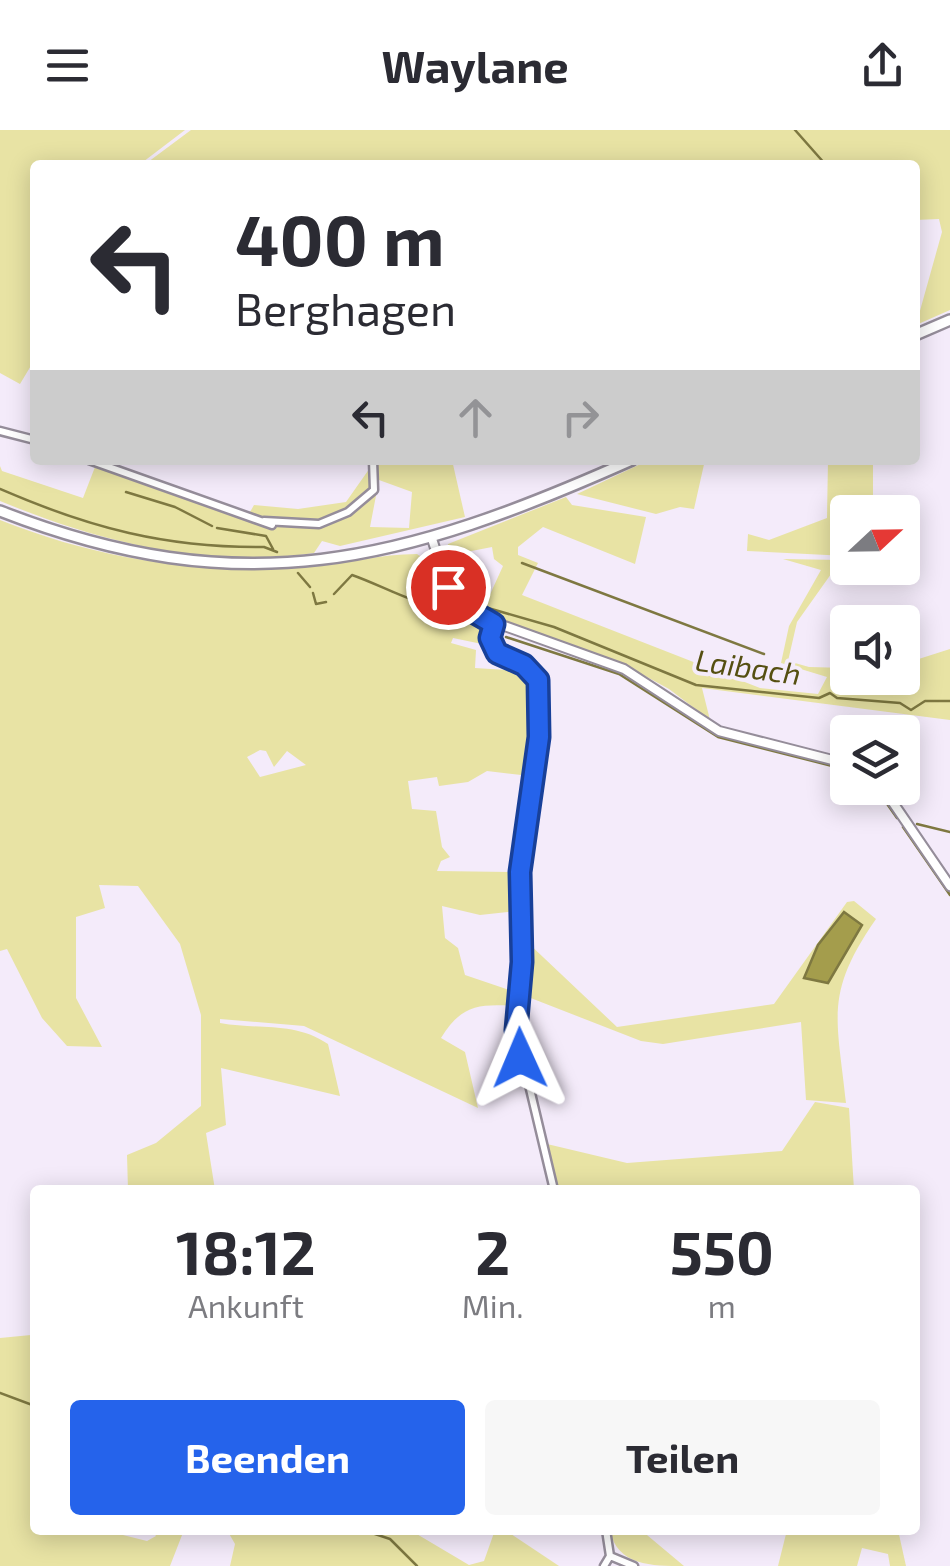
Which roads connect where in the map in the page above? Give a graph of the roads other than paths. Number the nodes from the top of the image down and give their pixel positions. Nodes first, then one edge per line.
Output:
1 (950, 320) edge
2 (920, 333) edge
3 (0, 431) edge
4 (30, 439) edge
5 (102, 465) edge
6 (374, 465) edge
7 (620, 465) edge
8 (0, 511) edge
9 (262, 522) junction
10 (272, 525) dead end
11 (432, 540) junction
12 (494, 624) junction
13 (830, 759) edge
14 (895, 805) edge
15 (950, 886) edge
16 (553, 1185) edge
17 (607, 1535) edge
18 (610, 1556) junction
19 (604, 1566) edge
20 (634, 1566) edge

1 - 2 main road
3 - 4 street
5 - 9 street
6 - 9 street
7 - 11 main road
8 - 11 main road
9 - 10 street
11 - 12 street
12 - 13 street
12 - 16 street
14 - 15 street
17 - 18 street
18 - 19 street
18 - 20 street

